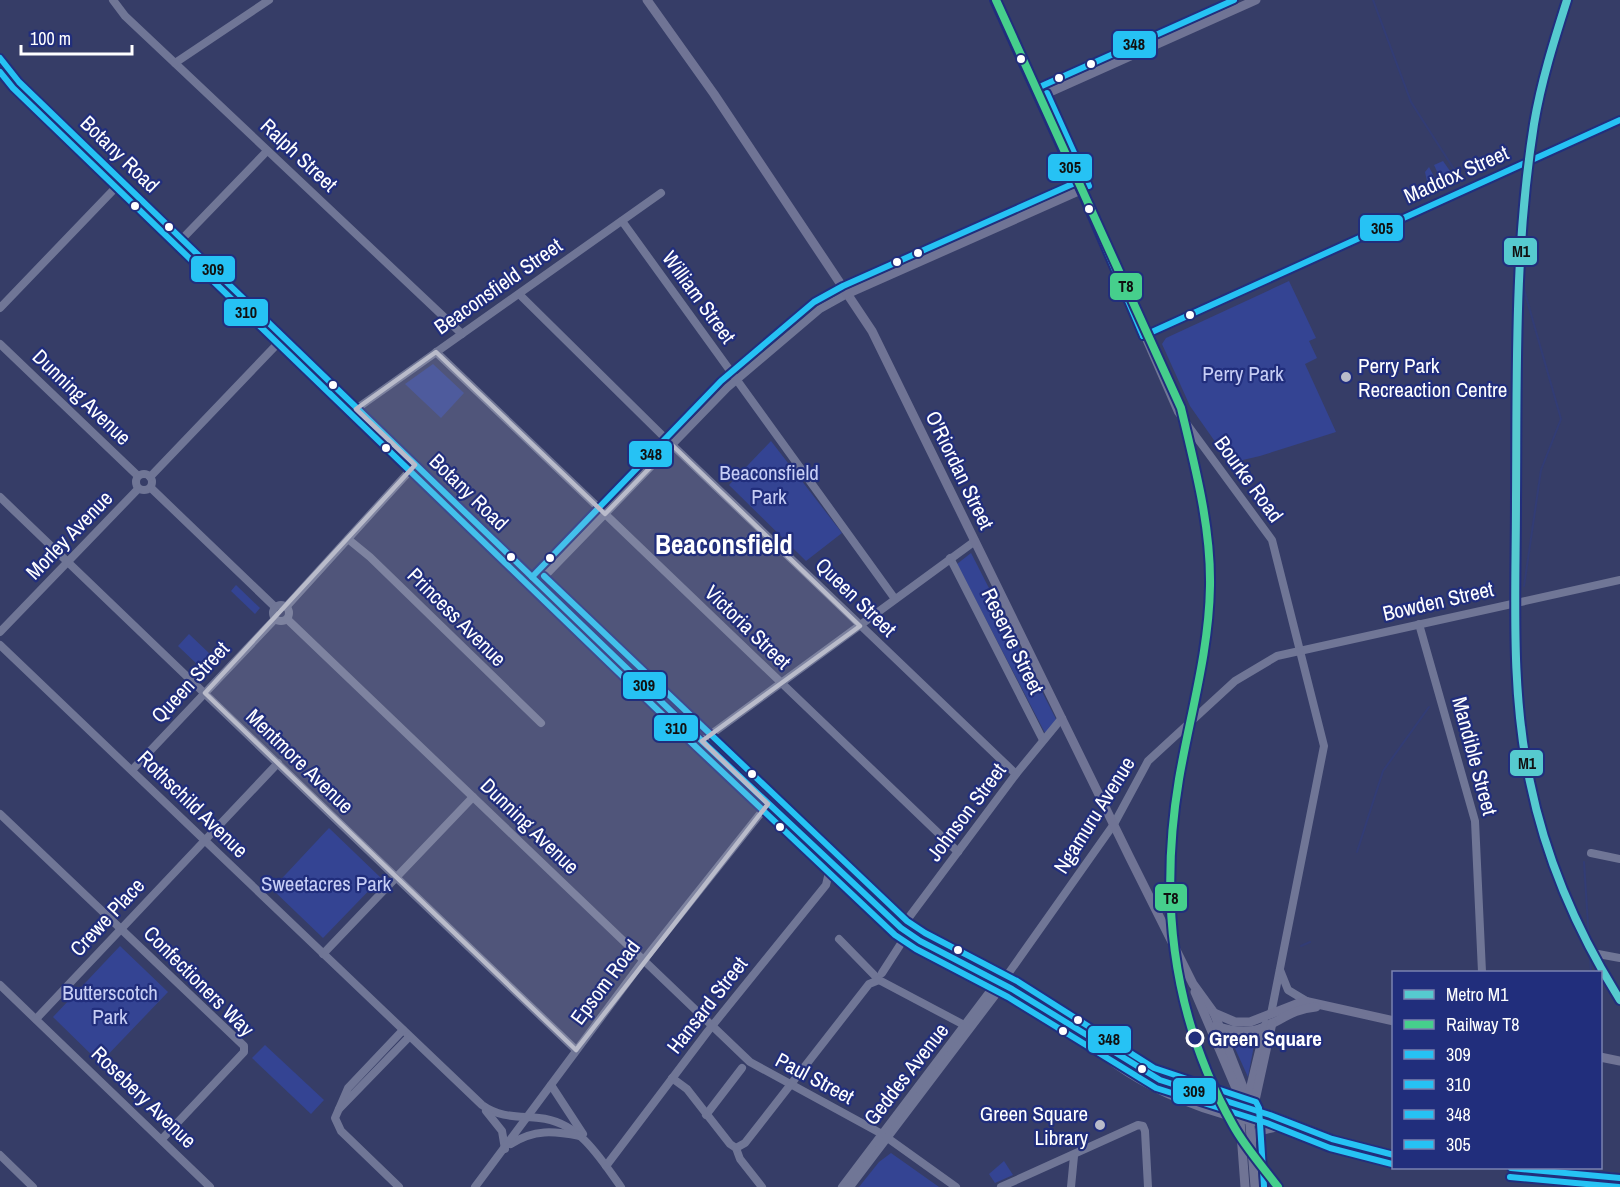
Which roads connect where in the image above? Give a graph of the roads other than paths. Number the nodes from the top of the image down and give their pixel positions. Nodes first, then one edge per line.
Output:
1 (113, 0) edge
2 (268, 0) edge
3 (647, 0) edge
4 (994, 0) edge
5 (1256, 0) edge
6 (0, 58) edge
7 (175, 63) junction
8 (1039, 98) junction
9 (1620, 120) edge
10 (267, 151) junction
11 (122, 181) junction
12 (1081, 190) junction
13 (661, 193) dead end
14 (622, 221) junction
15 (182, 239) junction
16 (519, 294) junction
17 (847, 294) junction
18 (0, 308) edge
19 (462, 334) junction
20 (1143, 336) junction
21 (283, 338) junction
22 (0, 344) edge
23 (436, 352) junction
24 (736, 379) junction
25 (356, 409) junction
26 (672, 445) junction
27 (415, 465) junction
28 (138, 476) junction
29 (150, 477) junction
30 (151, 488) junction
31 (138, 489) junction
32 (0, 497) edge
33 (605, 514) junction
34 (348, 539) junction
35 (975, 542) junction
36 (950, 558) junction
37 (68, 562) junction
38 (1620, 580) edge
39 (538, 583) junction
40 (895, 599) junction
41 (286, 606) junction
42 (275, 607) junction
43 (275, 619) junction
44 (286, 619) junction
45 (1419, 624) junction
46 (860, 626) junction
47 (0, 633) edge
48 (0, 644) edge
49 (1299, 651) junction
50 (780, 684) junction
51 (205, 693) junction
52 (1062, 718) junction
53 (541, 723) dead end
54 (1043, 740) junction
55 (702, 741) junction
56 (278, 763) junction
57 (132, 770) junction
58 (1016, 774) junction
59 (473, 797) junction
60 (768, 804) junction
61 (0, 813) edge
62 (1114, 824) junction
63 (205, 841) junction
64 (958, 852) junction
65 (1591, 853) dead end
66 (1620, 859) edge
67 (831, 864) junction
68 (396, 877) junction
69 (120, 928) junction
70 (901, 928) junction
71 (839, 939) dead end
72 (902, 942) dead end
73 (323, 954) junction
74 (1598, 954) dead end
75 (1620, 958) edge
76 (643, 961) junction
77 (1280, 969) junction
78 (1482, 971) edge
79 (880, 977) junction
80 (1001, 984) junction
81 (0, 985) edge
82 (1309, 1003) junction
83 (1322, 1007) junction
84 (1271, 1014) junction
85 (1210, 1016) junction
86 (36, 1019) junction
87 (1392, 1021) edge
88 (712, 1026) junction
89 (966, 1026) junction
90 (1220, 1027) junction
91 (1268, 1027) junction
92 (1079, 1032) junction
93 (406, 1034) junction
94 (576, 1050) junction
95 (1602, 1057) edge
96 (747, 1060) joint
97 (1620, 1061) edge
98 (383, 1065) junction
99 (367, 1068) junction
100 (742, 1068) dead end
101 (672, 1078) junction
102 (551, 1085) junction
103 (789, 1086) junction
104 (478, 1101) junction
105 (1247, 1108) junction
106 (336, 1113) junction
107 (706, 1116) junction
108 (1239, 1116) junction
109 (528, 1118) junction
110 (1292, 1126) junction
111 (884, 1136) junction
112 (582, 1137) junction
113 (162, 1139) junction
114 (1251, 1141) junction
115 (590, 1146) junction
116 (736, 1148) junction
117 (505, 1149) junction
118 (0, 1155) edge
119 (1392, 1155) edge
120 (1074, 1156) junction
121 (606, 1166) junction
122 (1531, 1169) edge
123 (1592, 1175) junction
124 (1620, 1178) edge
125 (33, 1187) edge
126 (210, 1187) edge
127 (399, 1187) edge
128 (475, 1187) edge
129 (621, 1187) edge
130 (762, 1187) edge
131 (842, 1187) edge
132 (850, 1187) edge
133 (956, 1187) edge
134 (1001, 1187) edge
135 (1071, 1187) edge
136 (1148, 1187) edge
137 (1245, 1187) edge
138 (1255, 1187) edge
139 (1590, 1187) edge

1 - 7 street, Ralph Street
2 - 7 street
3 - 17 main road, O'Riordan Street
4 - 8 street, Bourke Road
5 - 8 main road
6 - 11 main road, Botany Road
7 - 10 street, Ralph Street
8 - 12 main road, Bourke Road
9 - 20 street, Maddox Street
10 - 15 street
10 - 19 street, Ralph Street
11 - 15 main road, Botany Road
11 - 18 street
12 - 17 main road
12 - 20 street, Bourke Road
13 - 14 street, Beaconsfield Street
14 - 16 street, Beaconsfield Street
14 - 24 street, William Street
15 - 21 main road, Botany Road
16 - 19 street, Beaconsfield Street
16 - 26 street, Queen Street
17 - 24 street
17 - 35 main road, O'Riordan Street
19 - 23 street, Beaconsfield Street
20 - 49 street, Bourke Road
21 - 25 main road, Botany Road
21 - 29 street
22 - 28 street, Dunning Avenue
23 - 25 street, Beaconsfield Street
23 - 33 street, Victoria Street
24 - 26 street
24 - 40 street, William Street
25 - 27 main road, Botany Road
26 - 33 street
26 - 46 street, Queen Street
27 - 34 street
27 - 39 main road, Botany Road
28 - 29 street
28 - 31 street
29 - 30 street
30 - 31 street
30 - 42 street
31 - 37 street, Morley Avenue
32 - 37 street, Mentmore Avenue
33 - 39 street
33 - 50 street, Victoria Street
34 - 41 street
34 - 53 street, Princess Avenue
35 - 36 street
35 - 52 main road, O'Riordan Street
36 - 40 street
36 - 54 street, Reserve Street
37 - 47 street, Morley Avenue
37 - 51 street, Mentmore Avenue
38 - 45 street, Bowden Street
39 - 55 main road, Botany Road
40 - 46 street
41 - 42 street
41 - 44 street
42 - 43 street
43 - 44 street
43 - 51 street, Queen Street
44 - 59 street, Dunning Avenue
45 - 49 street, Bowden Street
45 - 78 street, Mandible Street
46 - 50 street
46 - 58 street, Queen Street
47 - 48 street
48 - 57 street, Rothschild Avenue
49 - 62 street, Ngamuru Avenue
49 - 77 street, Bourke Road
50 - 55 street
50 - 64 street, Victoria Street
51 - 56 street, Mentmore Avenue
51 - 57 street, Queen Street
52 - 54 street, Johnson Street
52 - 62 main road, O'Riordan Street
54 - 58 street, Johnson Street
55 - 60 main road, Botany Road
56 - 63 street, Crewe Place
56 - 68 street, Mentmore Avenue
57 - 63 street, Rothschild Avenue
58 - 64 street, Johnson Street
59 - 68 street
59 - 76 street, Dunning Avenue
60 - 67 main road, Botany Road
60 - 76 street, Epsom Road
61 - 69 street
62 - 80 street, Ngamuru Avenue
62 - 85 main road, O'Riordan Street
63 - 69 street, Crewe Place
63 - 73 street, Rothschild Avenue
64 - 70 street, Johnson Street
65 - 66 street
67 - 70 main road, Botany Road
67 - 88 street, Hansard Street
68 - 73 street
68 - 94 street, Mentmore Avenue
69 - 86 street, Crewe Place
69 - 113 street, Confectioners Way
70 - 80 main road, Botany Road
71 - 79 street
72 - 79 street
73 - 93 street, Rothschild Avenue
74 - 75 street
76 - 88 street, Dunning Avenue
76 - 94 street, Epsom Road
77 - 82 street
77 - 84 street, Bourke Road
79 - 89 street
79 - 103 street
80 - 89 street, Geddes Avenue
80 - 92 main road, Botany Road
80 - 111 street, Geddes Avenue
81 - 86 street, Rosebery Avenue
82 - 83 main road
82 - 84 main road
83 - 87 main road
83 - 91 main road
84 - 85 main road
84 - 91 main road, Bourke Road
85 - 90 main road, O'Riordan Street
85 - 105 main road, O'Riordan Street
86 - 113 street, Rosebery Avenue
88 - 96 street, Dunning Avenue
88 - 101 street, Hansard Street
89 - 111 street, Geddes Avenue
90 - 91 main road
90 - 105 main road
91 - 105 main road, Bourke Road
92 - 105 main road, Botany Road
92 - 108 main road, Botany Road
93 - 98 street
93 - 99 street
93 - 104 street, Rothschild Avenue
94 - 102 street, Epsom Road
95 - 97 main road
96 - 103 street, Paul Street
98 - 99 street
98 - 106 street
99 - 106 street
100 - 107 street
101 - 107 street
101 - 121 street, Hansard Street
102 - 109 street, Epsom Road
102 - 115 street
103 - 111 street, Paul Street
103 - 116 street
104 - 109 street, Rothschild Avenue
104 - 117 street
105 - 108 main road, Botany Road
105 - 110 main road, Botany Road
105 - 114 main road
106 - 127 street
107 - 116 street
108 - 137 main road
109 - 112 street, Rothschild Avenue
109 - 117 street, Epsom Road
110 - 114 main road
110 - 119 main road, Botany Road
111 - 131 street, Geddes Avenue
111 - 132 street, Geddes Avenue
111 - 133 street, Paul Street
112 - 115 street, Rothschild Avenue
112 - 117 street
113 - 126 street, Rosebery Avenue
114 - 138 main road
115 - 121 street
116 - 130 street
117 - 128 street, Epsom Road
118 - 125 street
120 - 134 street
120 - 135 street
120 - 136 street
121 - 129 street
122 - 123 main road
123 - 124 main road
123 - 139 street

